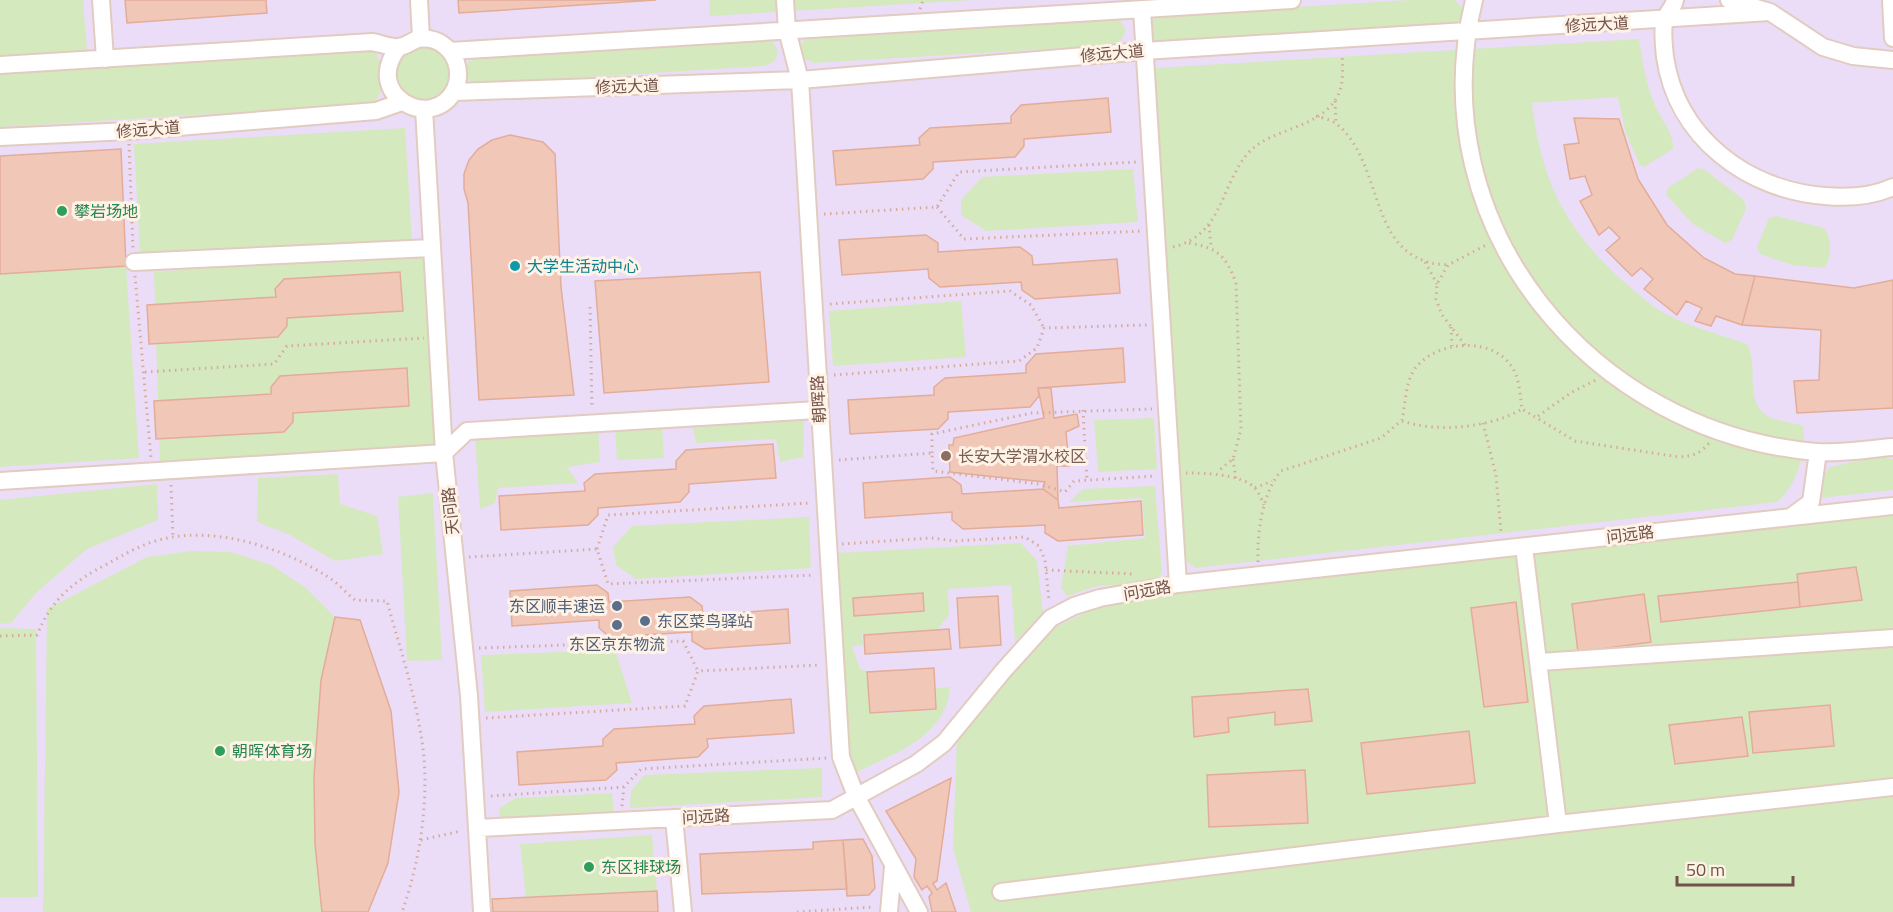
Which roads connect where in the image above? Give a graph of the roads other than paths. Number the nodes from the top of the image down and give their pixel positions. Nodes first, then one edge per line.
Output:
1 (101, 0) edge
2 (419, 0) edge
3 (785, 0) edge
4 (1290, 0) edge
5 (1474, 0) edge
6 (1675, 0) edge
7 (1729, 0) edge
8 (1891, 0) edge
9 (1770, 6) edge
10 (1142, 9) junction
11 (1665, 20) junction
12 (787, 30) junction
13 (1468, 31) junction
14 (421, 38) junction
15 (1893, 38) edge
16 (399, 47) junction
17 (450, 51) junction
18 (1144, 51) junction
19 (105, 59) junction
20 (1893, 60) edge
21 (0, 65) edge
22 (800, 80) junction
23 (454, 92) junction
24 (402, 102) junction
25 (424, 109) junction
26 (0, 137) edge
27 (1893, 187) edge
28 (431, 248) junction
29 (134, 262) road end
30 (818, 410) junction
31 (1893, 447) edge
32 (1818, 452) junction
33 (444, 453) junction
34 (0, 481) edge
35 (1893, 506) edge
36 (1791, 516) junction
37 (1524, 546) junction
38 (1178, 584) junction
39 (1893, 638) edge
40 (1540, 662) junction
41 (1893, 787) edge
42 (856, 796) junction
43 (674, 818) junction
44 (1558, 824) junction
45 (478, 828) junction
46 (893, 867) junction
47 (1002, 892) dead end
48 (889, 909) edge
49 (482, 912) edge
50 (683, 912) edge
51 (919, 912) edge

1 - 19 street
2 - 14 street
3 - 12 street, 朝晖路
4 - 10 street
5 - 13 street
6 - 11 street
7 - 9 street
8 - 15 street
9 - 11 street, 修远大道
9 - 20 street
10 - 12 street
10 - 18 street
11 - 13 street, 修远大道
11 - 27 street
12 - 17 street
12 - 22 street, 朝晖路
13 - 18 street, 修远大道
13 - 32 street
14 - 16 street
14 - 17 street
16 - 19 street
16 - 24 street
17 - 23 street
18 - 22 street, 修远大道
18 - 38 street
19 - 21 street
22 - 23 street, 修远大道
22 - 30 street, 朝晖路
23 - 25 street, 修远大道
24 - 25 street
24 - 26 street, 修远大道
25 - 28 street, 天问路
28 - 29 street
28 - 33 street, 天问路
30 - 33 street
30 - 42 street, 朝晖路
31 - 32 street
32 - 36 street
33 - 34 street
33 - 45 street, 天问路
35 - 36 street, 问远路
36 - 37 street, 问远路
37 - 38 street, 问远路
37 - 40 street
38 - 42 street, 问远路
39 - 40 street
40 - 44 street
41 - 44 street
42 - 43 street, 问远路
42 - 46 street, 朝晖路
43 - 45 street, 问远路
43 - 50 street
44 - 47 street
45 - 49 street, 天问路
46 - 48 street
46 - 51 street, 朝晖路

